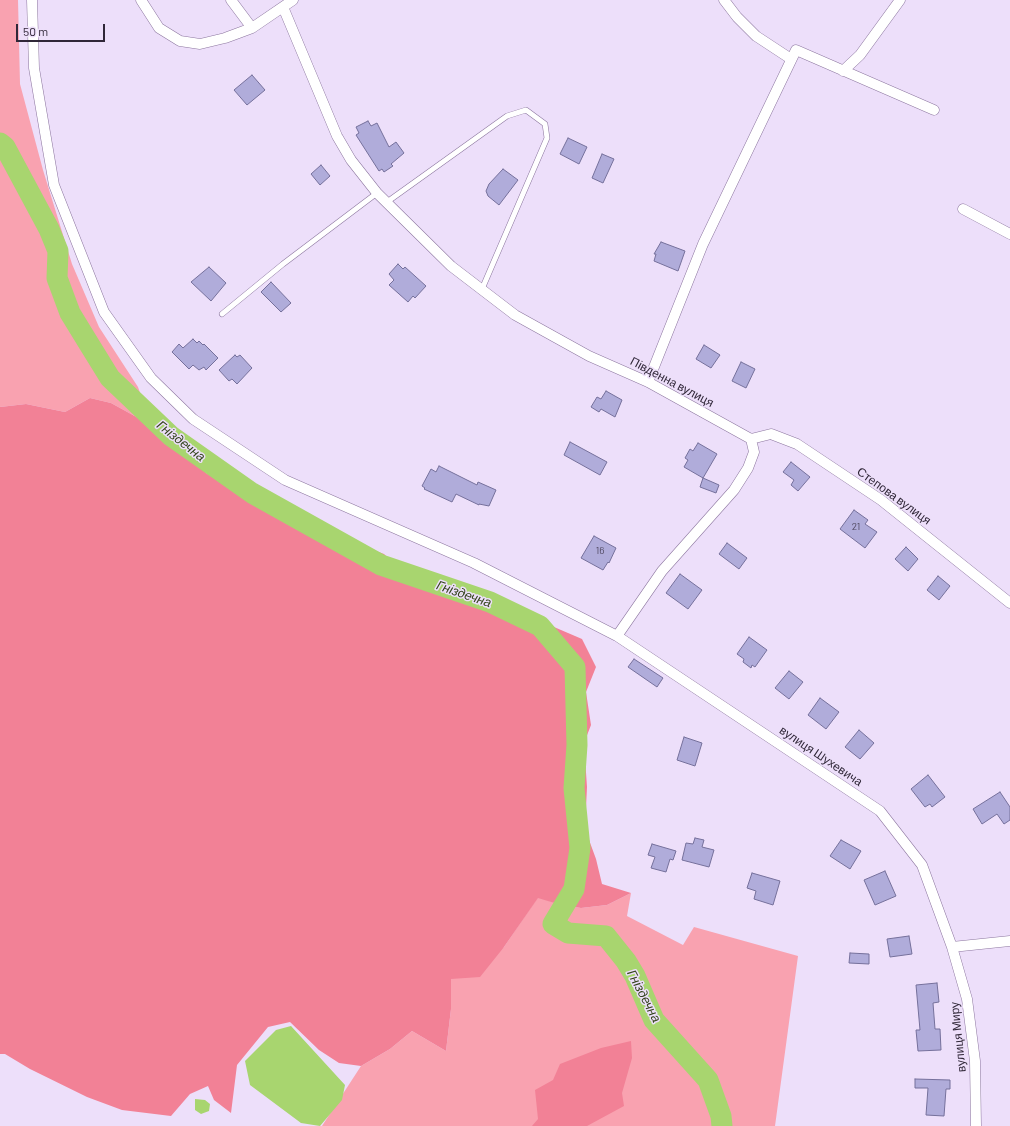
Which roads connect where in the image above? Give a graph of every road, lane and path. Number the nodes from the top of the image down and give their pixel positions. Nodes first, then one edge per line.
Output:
1 (32, 0) edge
2 (141, 0) edge
3 (231, 0) edge
4 (293, 0) edge
5 (724, 0) edge
6 (900, 0) edge
7 (283, 7) junction
8 (252, 28) junction
9 (791, 59) junction
10 (843, 71) junction
11 (934, 110) dead end
12 (377, 193) junction
13 (387, 202) junction
14 (963, 209) dead end
15 (1010, 234) edge
16 (482, 289) junction
17 (222, 314) dead end
18 (648, 382) junction
19 (751, 439) junction
20 (1010, 603) edge
21 (617, 636) junction
22 (1010, 941) edge
23 (952, 947) junction
24 (976, 1126) edge

1 - 21 street, вулиця Шухевича
2 - 8 street
3 - 8 street
4 - 7 street
5 - 9 street
6 - 10 street
7 - 8 street
7 - 12 street, Південна вулиця
9 - 10 street
9 - 18 street
10 - 11 street
12 - 13 street, Південна вулиця
12 - 17 lane
13 - 16 street, Південна вулиця
13 - 16 lane
14 - 15 street
16 - 18 street, Південна вулиця
18 - 19 street, Південна вулиця
19 - 20 street, Степова вулиця
19 - 21 street
21 - 23 street, вулиця Шухевича
22 - 23 street
23 - 24 street, вулиця Миру

